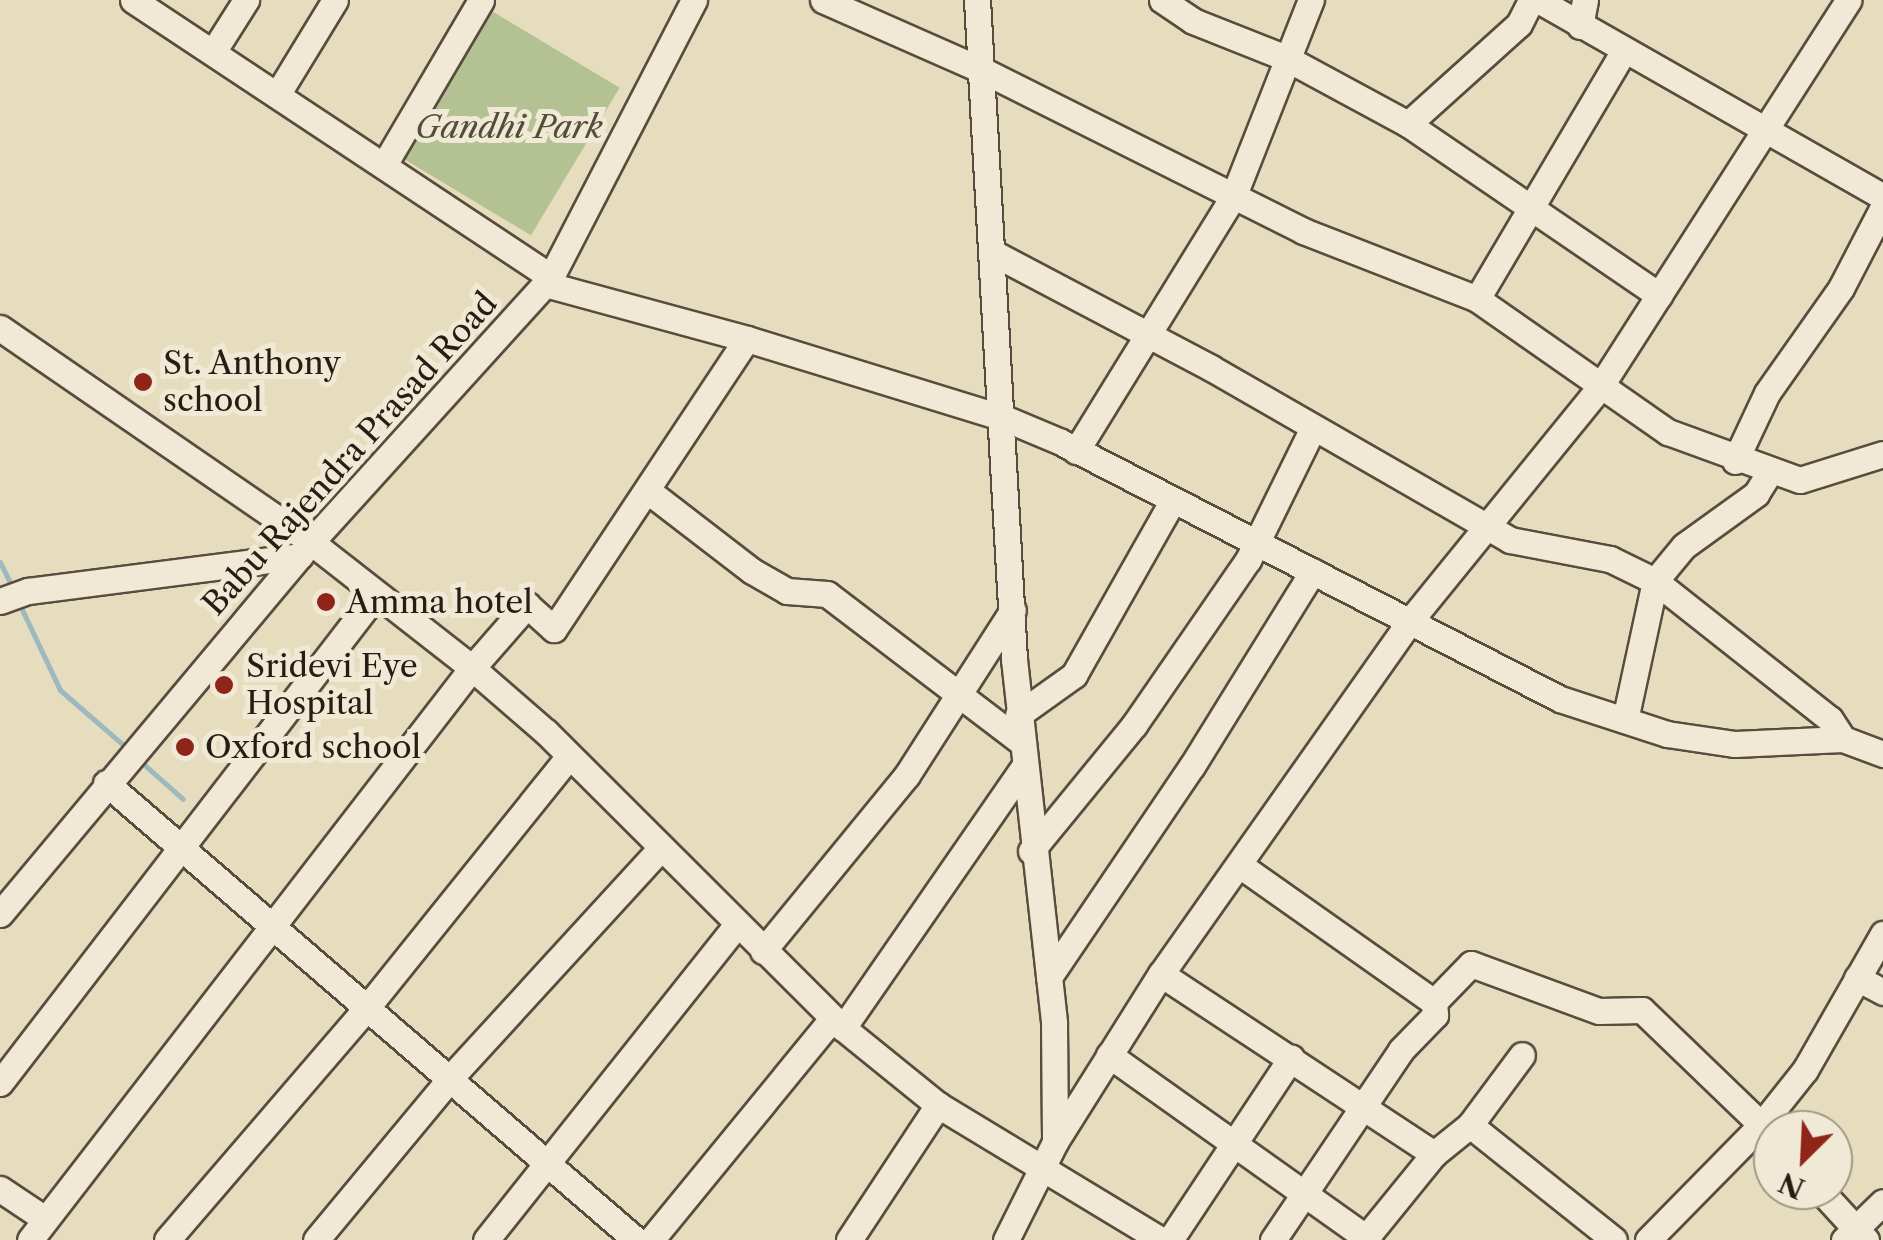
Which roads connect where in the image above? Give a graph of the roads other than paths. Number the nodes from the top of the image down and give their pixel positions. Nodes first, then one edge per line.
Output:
1 (132, 0) edge
2 (246, 0) edge
3 (334, 0) edge
4 (481, 0) edge
5 (694, 0) edge
6 (824, 0) edge
7 (977, 0) edge
8 (1162, 0) edge
9 (1310, 0) edge
10 (1535, 0) edge
11 (1848, 0) edge
12 (1582, 13) edge
13 (1624, 50) junction
14 (213, 52) junction
15 (1284, 57) junction
16 (984, 71) junction
17 (277, 94) junction
18 (1408, 124) junction
19 (1767, 130) junction
20 (384, 165) junction
21 (1234, 195) junction
22 (1883, 197) edge
23 (1528, 206) junction
24 (1883, 207) edge
25 (995, 254) junction
26 (548, 281) junction
27 (1658, 296) junction
28 (1477, 299) junction
29 (0, 328) edge
30 (1148, 333) junction
31 (747, 339) junction
32 (1600, 387) junction
33 (1004, 418) junction
34 (1313, 428) junction
35 (1076, 451) junction
36 (1883, 454) edge
37 (1736, 461) junction
38 (1770, 472) junction
39 (648, 491) junction
40 (1173, 500) junction
41 (1484, 525) junction
42 (1252, 543) junction
43 (306, 549) junction
44 (1313, 571) junction
45 (1655, 581) junction
46 (374, 597) junction
47 (0, 601) edge
48 (1013, 610) junction
49 (1410, 621) junction
50 (472, 668) junction
51 (958, 694) junction
52 (1018, 714) junction
53 (1625, 720) junction
54 (1843, 739) junction
55 (1020, 742) junction
56 (1883, 754) edge
57 (569, 756) junction
58 (1022, 768) junction
59 (106, 784) junction
60 (182, 847) junction
61 (660, 849) junction
62 (1031, 850) junction
63 (1241, 866) junction
64 (0, 914) edge
65 (272, 921) junction
66 (737, 926) junction
67 (1883, 934) edge
68 (762, 951) junction
69 (1162, 974) junction
70 (1049, 977) junction
71 (1857, 978) junction
72 (1883, 992) edge
73 (1434, 1002) junction
74 (370, 1005) junction
75 (838, 1023) junction
76 (1109, 1054) junction
77 (1522, 1056) dead end
78 (1291, 1058) junction
79 (452, 1076) junction
80 (0, 1084) edge
81 (938, 1105) junction
82 (1364, 1105) junction
83 (1781, 1110) edge
84 (1753, 1116) edge
85 (1470, 1125) junction
86 (1234, 1141) junction
87 (1055, 1142) junction
88 (1753, 1144) edge
89 (1434, 1154) junction
90 (548, 1159) junction
91 (1040, 1171) junction
92 (0, 1189) edge
93 (1303, 1194) junction
94 (1883, 1202) edge
95 (1835, 1210) edge
96 (38, 1230) edge
97 (1017, 1235) edge
98 (1854, 1235) edge
99 (1366, 1239) edge
100 (168, 1240) edge
101 (316, 1240) edge
102 (486, 1240) edge
103 (636, 1240) edge
104 (650, 1240) edge
105 (849, 1240) edge
106 (1161, 1240) edge
107 (1170, 1240) edge
108 (1273, 1240) edge
109 (1614, 1240) edge
110 (1648, 1240) edge

1 - 14 street
2 - 14 street
3 - 17 street
4 - 20 street
5 - 26 street, Babu Rajendra Prasad Road
6 - 16 street
7 - 16 street
8 - 15 street
9 - 15 street
10 - 12 street
10 - 18 street
11 - 19 street
12 - 13 street
13 - 19 street
13 - 23 street
14 - 17 street
15 - 18 street
15 - 21 street
16 - 21 street
16 - 25 street
17 - 20 street
18 - 23 street
19 - 22 street
19 - 27 street
20 - 26 street
21 - 28 street
21 - 30 street
23 - 27 street
23 - 28 street
24 - 37 street
25 - 30 street
25 - 33 street
26 - 31 street
26 - 43 street, Babu Rajendra Prasad Road
27 - 32 street
28 - 32 street
29 - 43 street
30 - 34 street
30 - 35 street
31 - 33 street
31 - 39 street
32 - 37 street
32 - 41 street
33 - 35 street
33 - 48 street
34 - 41 street
34 - 42 street
35 - 40 street
36 - 38 street
37 - 38 street
38 - 45 street
39 - 50 street
39 - 51 street
40 - 42 street
40 - 52 street
41 - 45 street
41 - 49 street
42 - 44 street
42 - 62 street
43 - 46 street
43 - 47 street
43 - 59 street, Babu Rajendra Prasad Road
44 - 49 street
44 - 70 street
45 - 53 street
45 - 54 street
46 - 50 street
46 - 60 street
48 - 51 street
48 - 52 street
49 - 53 street
49 - 63 street
50 - 57 street
50 - 65 street
51 - 55 street
51 - 68 street
52 - 55 street
53 - 54 street
54 - 56 street
55 - 58 street
57 - 61 street
57 - 74 street
58 - 62 street
58 - 75 street
59 - 60 street
59 - 64 street, Babu Rajendra Prasad Road
60 - 65 street
60 - 80 street
61 - 66 street
61 - 79 street
62 - 70 street
63 - 69 street
63 - 73 street
65 - 74 street
65 - 96 street
66 - 68 street
66 - 90 street
67 - 71 street
68 - 75 street
69 - 76 street
69 - 78 street
70 - 87 street
71 - 72 street
71 - 83 street
73 - 82 street
73 - 84 street
74 - 79 street
74 - 100 street
75 - 81 street
75 - 104 street
76 - 86 street
76 - 87 street
77 - 85 street
78 - 82 street
78 - 86 street
79 - 90 street
79 - 101 street
81 - 91 street
81 - 105 street
82 - 89 street
82 - 93 street
85 - 89 street
85 - 109 street
86 - 93 street
86 - 107 street
87 - 91 street
88 - 110 street
89 - 99 street
90 - 102 street
90 - 103 street
91 - 97 street
91 - 106 street
92 - 96 street
93 - 99 street
93 - 108 street
94 - 98 street
95 - 98 street

